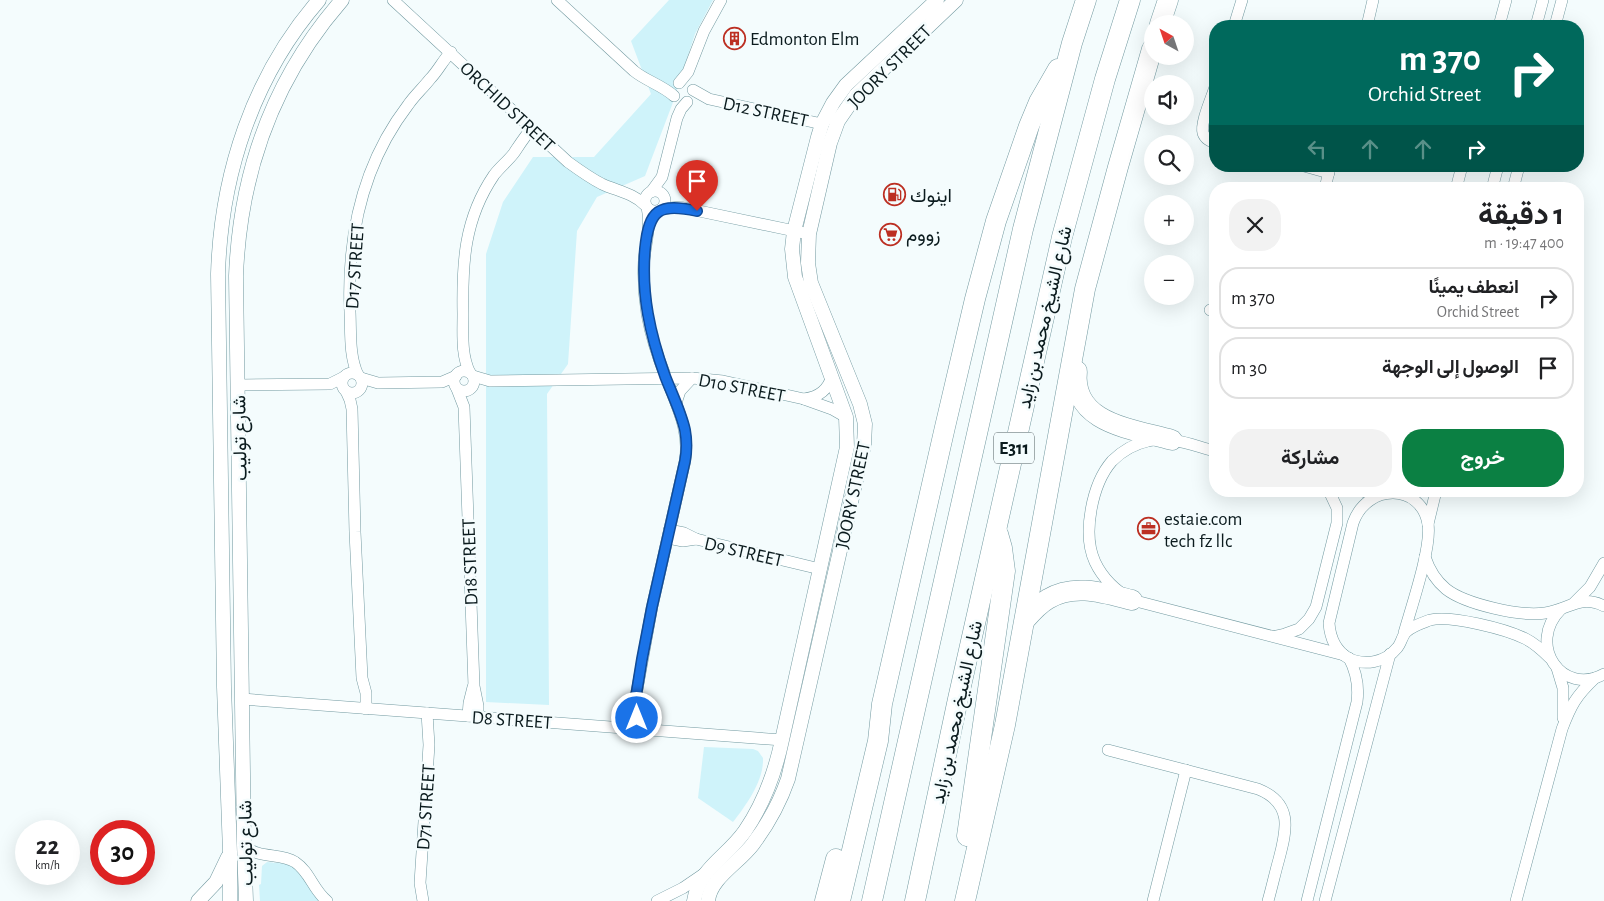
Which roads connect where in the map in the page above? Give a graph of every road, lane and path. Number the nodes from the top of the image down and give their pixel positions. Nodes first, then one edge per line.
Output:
1 (319, 0) edge
2 (342, 0) edge
3 (393, 0) edge
4 (557, 0) edge
5 (721, 0) edge
6 (937, 0) edge
7 (956, 0) edge
8 (1086, 0) edge
9 (1130, 0) edge
10 (1168, 0) edge
11 (1242, 0) edge
12 (1373, 0) edge
13 (1506, 0) edge
14 (1543, 0) edge
15 (1562, 0) edge
16 (1163, 15) edge
17 (1236, 20) edge
18 (1368, 20) edge
19 (1501, 20) edge
20 (1538, 20) edge
21 (1557, 20) edge
22 (1072, 43) junction
23 (454, 55) junction
24 (1147, 65) edge
25 (691, 68) junction
26 (678, 84) junction
27 (662, 87) junction
28 (690, 95) junction
29 (674, 98) junction
30 (1209, 108) edge
31 (677, 118) junction
32 (822, 124) junction
33 (535, 131) junction
34 (1209, 140) edge
35 (662, 177) junction
36 (650, 192) junction
37 (634, 196) junction
38 (662, 203) junction
39 (646, 206) junction
40 (649, 226) junction
41 (794, 231) junction
42 (809, 234) junction
43 (1085, 289) junction
44 (218, 317) junction
45 (464, 356) junction
46 (352, 358) junction
47 (457, 374) junction
48 (345, 376) junction
49 (832, 376) junction
50 (666, 377) junction
51 (692, 378) junction
52 (442, 382) junction
53 (471, 382) junction
54 (360, 383) junction
55 (330, 384) junction
56 (238, 385) junction
57 (457, 388) junction
58 (345, 390) junction
59 (804, 399) junction
60 (676, 403) junction
61 (464, 407) junction
62 (352, 409) junction
63 (846, 417) junction
64 (1172, 440) junction
65 (1209, 449) edge
66 (1332, 497) edge
67 (1374, 497) edge
68 (1408, 497) edge
69 (1435, 497) edge
70 (1428, 524) junction
71 (996, 528) junction
72 (668, 534) junction
73 (1425, 557) junction
74 (1604, 563) edge
75 (820, 569) junction
76 (1132, 600) junction
77 (1574, 603) junction
78 (1604, 606) edge
79 (1563, 608) junction
80 (1025, 620) junction
81 (824, 624) junction
82 (223, 631) junction
83 (1404, 633) junction
84 (1271, 636) junction
85 (1390, 654) junction
86 (1347, 657) junction
87 (1554, 663) junction
88 (1601, 676) edge
89 (242, 700) junction
90 (882, 704) junction
91 (362, 708) junction
92 (432, 713) junction
93 (473, 716) junction
94 (631, 728) junction
95 (1562, 729) junction
96 (782, 740) junction
97 (1108, 750) dead end
98 (1186, 770) junction
99 (781, 798) junction
100 (244, 845) junction
101 (230, 852) junction
102 (734, 856) junction
103 (705, 873) junction
104 (420, 883) junction
105 (965, 897) edge
106 (198, 901) edge
107 (230, 901) edge
108 (246, 901) edge
109 (327, 901) edge
110 (415, 901) edge
111 (423, 901) edge
112 (657, 901) edge
113 (696, 901) edge
114 (825, 901) edge
115 (840, 901) edge
116 (872, 901) edge
117 (915, 901) edge
118 (1153, 901) edge
119 (1268, 901) edge
120 (1307, 901) edge
121 (1325, 901) edge
122 (1516, 901) edge

1 - 44 street, شارع توليب
2 - 56 street, شارع توليب
3 - 23 street, ORCHID STREET
4 - 27 street
5 - 25 street
6 - 32 street, JOORY STREET
7 - 42 street, JOORY STREET
8 - 22 highway, شارع الشيخ محمد بن زايد / E311
9 - 71 highway, شارع الشيخ محمد بن زايد / E311
10 - 16 highway
11 - 17 street
12 - 18 street
13 - 19 street
14 - 20 street
15 - 21 street
22 - 90 highway
22 - 116 highway, شارع الشيخ محمد بن زايد / E311
23 - 33 street, ORCHID STREET
23 - 46 street, D17 STREET
24 - 43 highway
25 - 26 street
25 - 28 street
26 - 27 street
26 - 28 street
26 - 29 street
27 - 29 street
28 - 29 street
28 - 31 street
28 - 32 street, D12 STREET
29 - 31 street
30 - 34 street
31 - 35 street
32 - 41 street, JOORY STREET
33 - 37 street, ORCHID STREET
33 - 45 street
35 - 36 street
35 - 38 street
36 - 37 street
36 - 38 street
36 - 39 street
37 - 39 street, ORCHID STREET
38 - 39 street
38 - 40 street
38 - 41 street
39 - 40 street
40 - 50 street
41 - 42 street
41 - 49 street, JOORY STREET
42 - 81 street, JOORY STREET
43 - 64 highway
43 - 80 highway
44 - 56 street
44 - 82 street, شارع توليب
45 - 47 street
45 - 53 street
46 - 48 street, D17 STREET
46 - 54 street, D17 STREET
47 - 52 street
47 - 53 street
47 - 57 street
48 - 54 street
48 - 55 street
48 - 58 street
49 - 59 street, D10 STREET
49 - 63 street, JOORY STREET
50 - 51 street, D10 STREET
50 - 53 street, D10 STREET
50 - 60 street
51 - 59 street, D10 STREET
51 - 60 street
52 - 54 street
52 - 57 street
53 - 57 street
53 - 61 street, D18 STREET
54 - 58 street
54 - 62 street
55 - 56 street
55 - 58 street
56 - 89 street, شارع توليب
57 - 61 street, D18 STREET
58 - 62 street
59 - 63 street
60 - 72 street
61 - 93 street, D18 STREET
62 - 91 street
63 - 75 street, JOORY STREET
64 - 65 street
64 - 76 street
66 - 84 street
67 - 86 street
68 - 70 street
69 - 70 street
70 - 73 street
71 - 105 highway
71 - 117 highway, شارع الشيخ محمد بن زايد / E311
72 - 75 street, D9 STREET
72 - 94 street
73 - 79 street
73 - 83 street
74 - 77 street
75 - 81 street
75 - 96 street, JOORY STREET
76 - 80 highway
76 - 84 street
77 - 78 street
77 - 79 street
79 - 87 street
80 - 105 highway
81 - 99 street, JOORY STREET
82 - 89 street
82 - 101 street, شارع توليب
83 - 85 street
83 - 87 street
84 - 86 street
85 - 86 street
85 - 121 street
86 - 120 street
87 - 88 street
87 - 95 street
88 - 95 street
89 - 91 street, D8 STREET
89 - 100 street, شارع توليب
90 - 114 highway
90 - 115 highway
91 - 92 street, D8 STREET
92 - 93 street, D8 STREET
92 - 104 street, D71 STREET
93 - 94 street, D8 STREET
94 - 96 street, D8 STREET
95 - 122 street
96 - 99 street
96 - 102 street, JOORY STREET
97 - 98 street
98 - 118 street
98 - 119 street
99 - 102 street, JOORY STREET
100 - 108 street, شارع توليب
100 - 109 street
101 - 106 street
101 - 107 street, شارع توليب
102 - 103 street, JOORY STREET
102 - 113 street, JOORY STREET
103 - 112 street
103 - 113 street, JOORY STREET
104 - 110 street
104 - 111 street, D71 STREET

